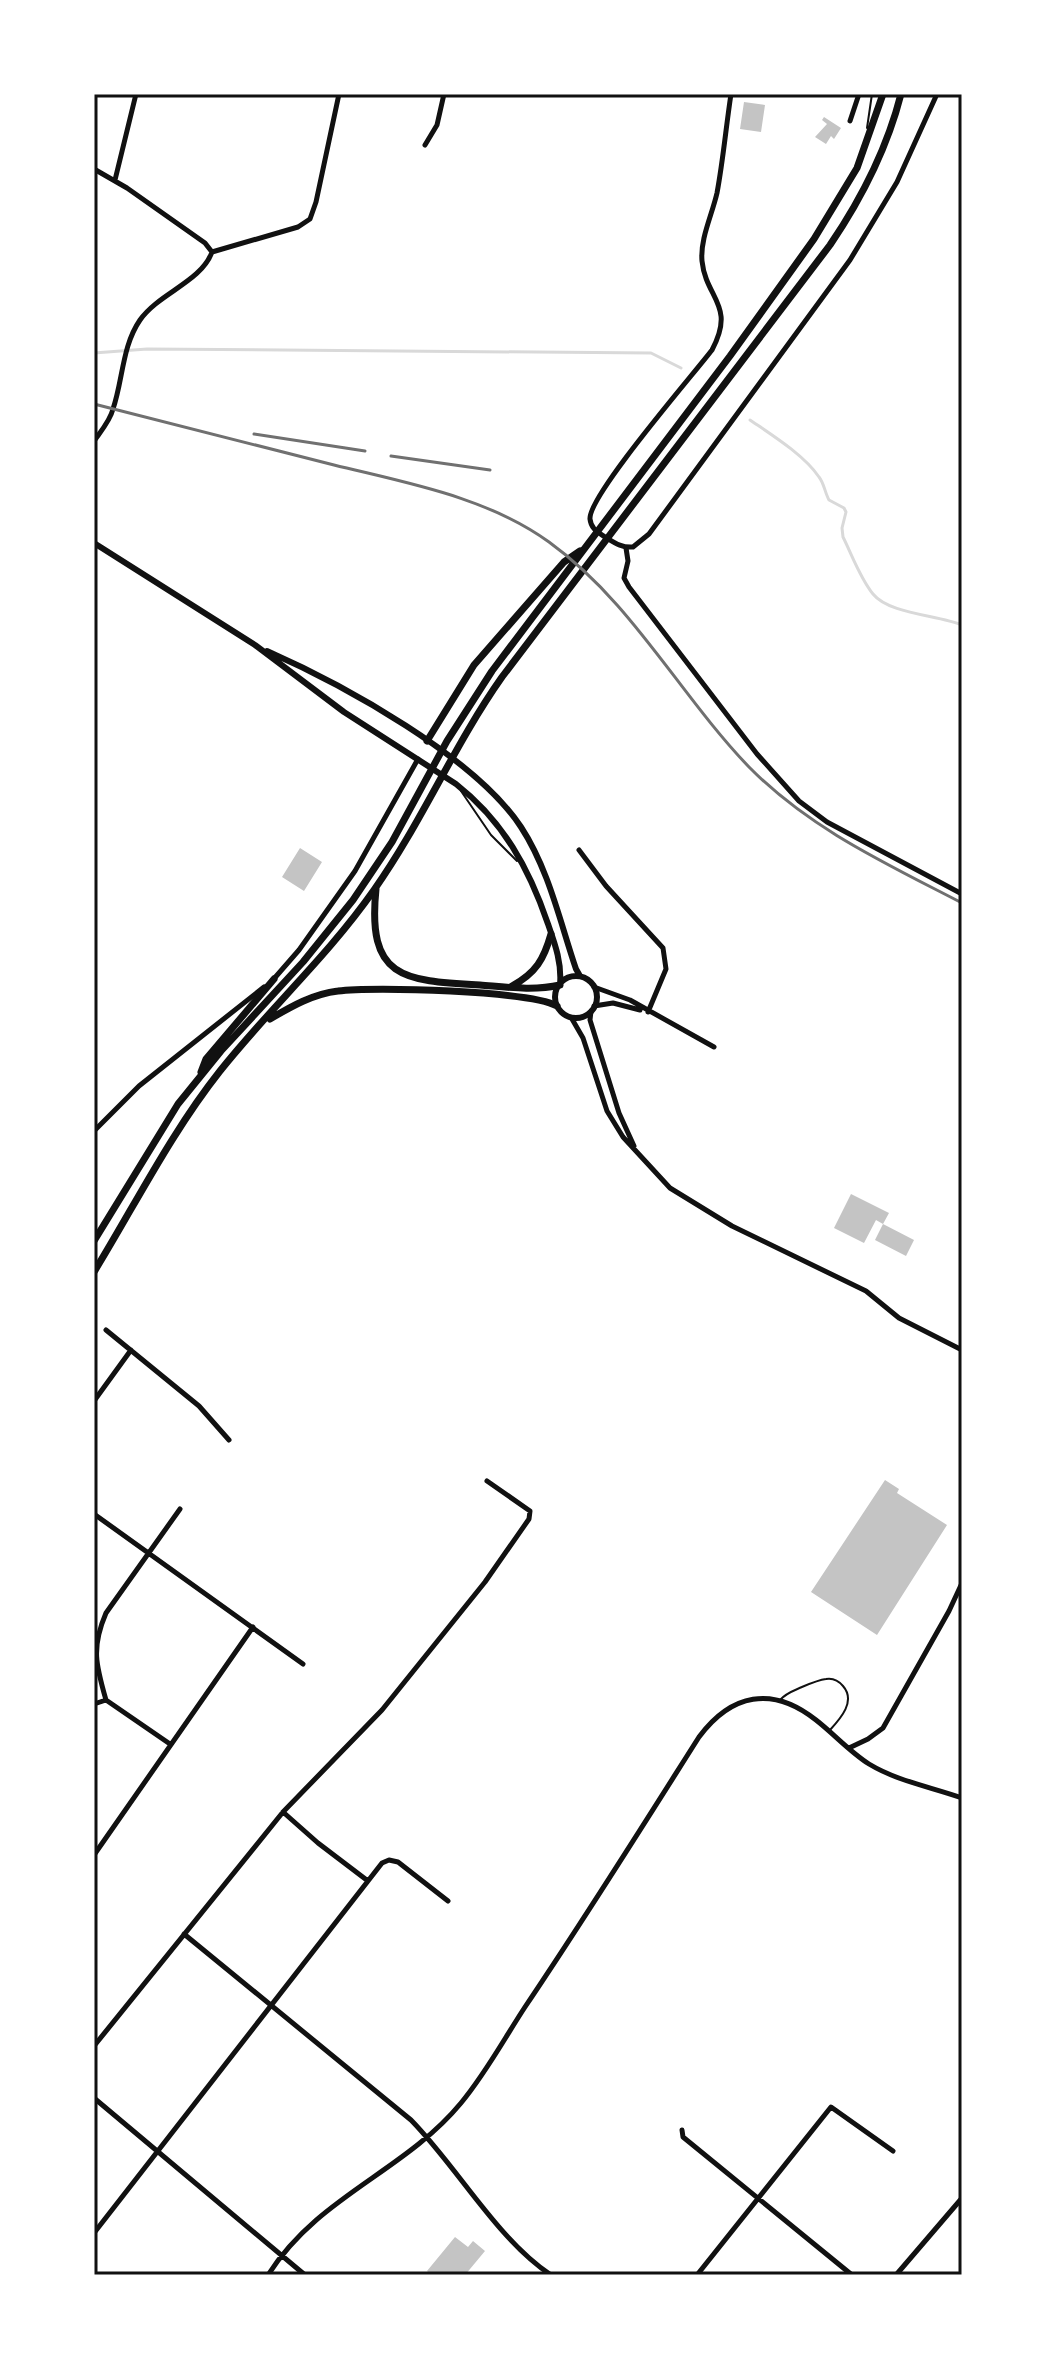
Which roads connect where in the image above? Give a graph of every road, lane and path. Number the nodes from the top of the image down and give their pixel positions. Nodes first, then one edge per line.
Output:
1 (136, 94) edge
2 (339, 94) edge
3 (444, 94) edge
4 (731, 94) edge
5 (859, 94) edge
6 (872, 94) edge
7 (883, 94) edge
8 (901, 94) edge
9 (937, 94) edge
10 (850, 121) dead end
11 (425, 145) dead end
12 (867, 145) junction
13 (94, 169) edge
14 (115, 180) junction
15 (212, 252) junction
16 (94, 441) edge
17 (94, 543) edge
18 (585, 548) junction
19 (626, 548) junction
20 (255, 645) junction
21 (427, 741) junction
22 (418, 759) junction
23 (456, 784) junction
24 (579, 850) dead end
25 (526, 868) junction
26 (376, 886) junction
27 (962, 894) edge
28 (551, 934) junction
29 (580, 976) junction
30 (274, 979) junction
31 (560, 985) junction
32 (510, 987) junction
33 (594, 987) junction
34 (557, 1006) junction
35 (592, 1009) junction
36 (648, 1012) junction
37 (572, 1019) junction
38 (261, 1024) junction
39 (714, 1047) dead end
40 (199, 1078) junction
41 (94, 1131) edge
42 (636, 1150) junction
43 (94, 1241) edge
44 (94, 1272) edge
45 (106, 1330) dead end
46 (131, 1350) junction
47 (962, 1350) edge
48 (94, 1401) edge
49 (229, 1440) dead end
50 (487, 1481) dead end
51 (180, 1509) dead end
52 (94, 1514) edge
53 (147, 1552) junction
54 (962, 1583) edge
55 (253, 1627) junction
56 (303, 1664) dead end
57 (106, 1700) junction
58 (779, 1701) junction
59 (94, 1704) edge
60 (830, 1731) junction
61 (170, 1744) junction
62 (849, 1748) junction
63 (962, 1798) edge
64 (283, 1812) junction
65 (94, 1855) edge
66 (368, 1881) junction
67 (448, 1901) dead end
68 (184, 1934) junction
69 (270, 2004) junction
70 (94, 2046) edge
71 (94, 2098) edge
72 (682, 2130) dead end
73 (428, 2137) junction
74 (157, 2150) junction
75 (893, 2151) dead end
76 (962, 2198) edge
77 (759, 2199) junction
78 (94, 2233) edge
79 (281, 2255) junction
80 (268, 2275) edge
81 (305, 2275) edge
82 (551, 2275) edge
83 (697, 2275) edge
84 (852, 2275) edge
85 (896, 2275) edge

1 - 14 street
2 - 15 street
3 - 11 street
4 - 19 street
5 - 10 street
6 - 12 lane
7 - 12 main road
8 - 26 main road
9 - 19 street
12 - 18 main road
13 - 14 street
14 - 15 street
15 - 16 street
17 - 20 street
18 - 21 main road
18 - 40 main road
19 - 27 street
20 - 21 street
20 - 22 street
21 - 22 street
21 - 29 street
22 - 23 street
22 - 30 street
23 - 25 lane
23 - 25 street
24 - 36 street
25 - 28 street
26 - 32 main road
26 - 38 main road
28 - 31 street
28 - 32 main road
29 - 31 street
29 - 33 street
30 - 40 main road
30 - 41 street
31 - 32 main road
31 - 34 street
33 - 35 street
33 - 36 street
34 - 37 street
34 - 38 main road
35 - 36 street
35 - 37 street
35 - 42 street
36 - 39 street
37 - 42 street
38 - 44 main road
40 - 43 main road
42 - 47 street
45 - 46 street
46 - 48 street
46 - 49 street
50 - 64 street
51 - 53 street
52 - 53 street
53 - 55 street
53 - 57 street
54 - 62 street
55 - 56 street
55 - 61 street
57 - 59 street
57 - 61 street
58 - 60 street
58 - 60 lane
58 - 73 street
60 - 62 street
61 - 65 street
62 - 63 street
64 - 66 street
64 - 68 street
66 - 67 street
66 - 69 street
68 - 69 street
68 - 70 street
69 - 73 street
69 - 74 street
71 - 74 street
72 - 77 street
73 - 79 street
73 - 82 street
74 - 78 street
74 - 79 street
75 - 77 street
76 - 85 street
77 - 83 street
77 - 84 street
79 - 80 street
79 - 81 street

